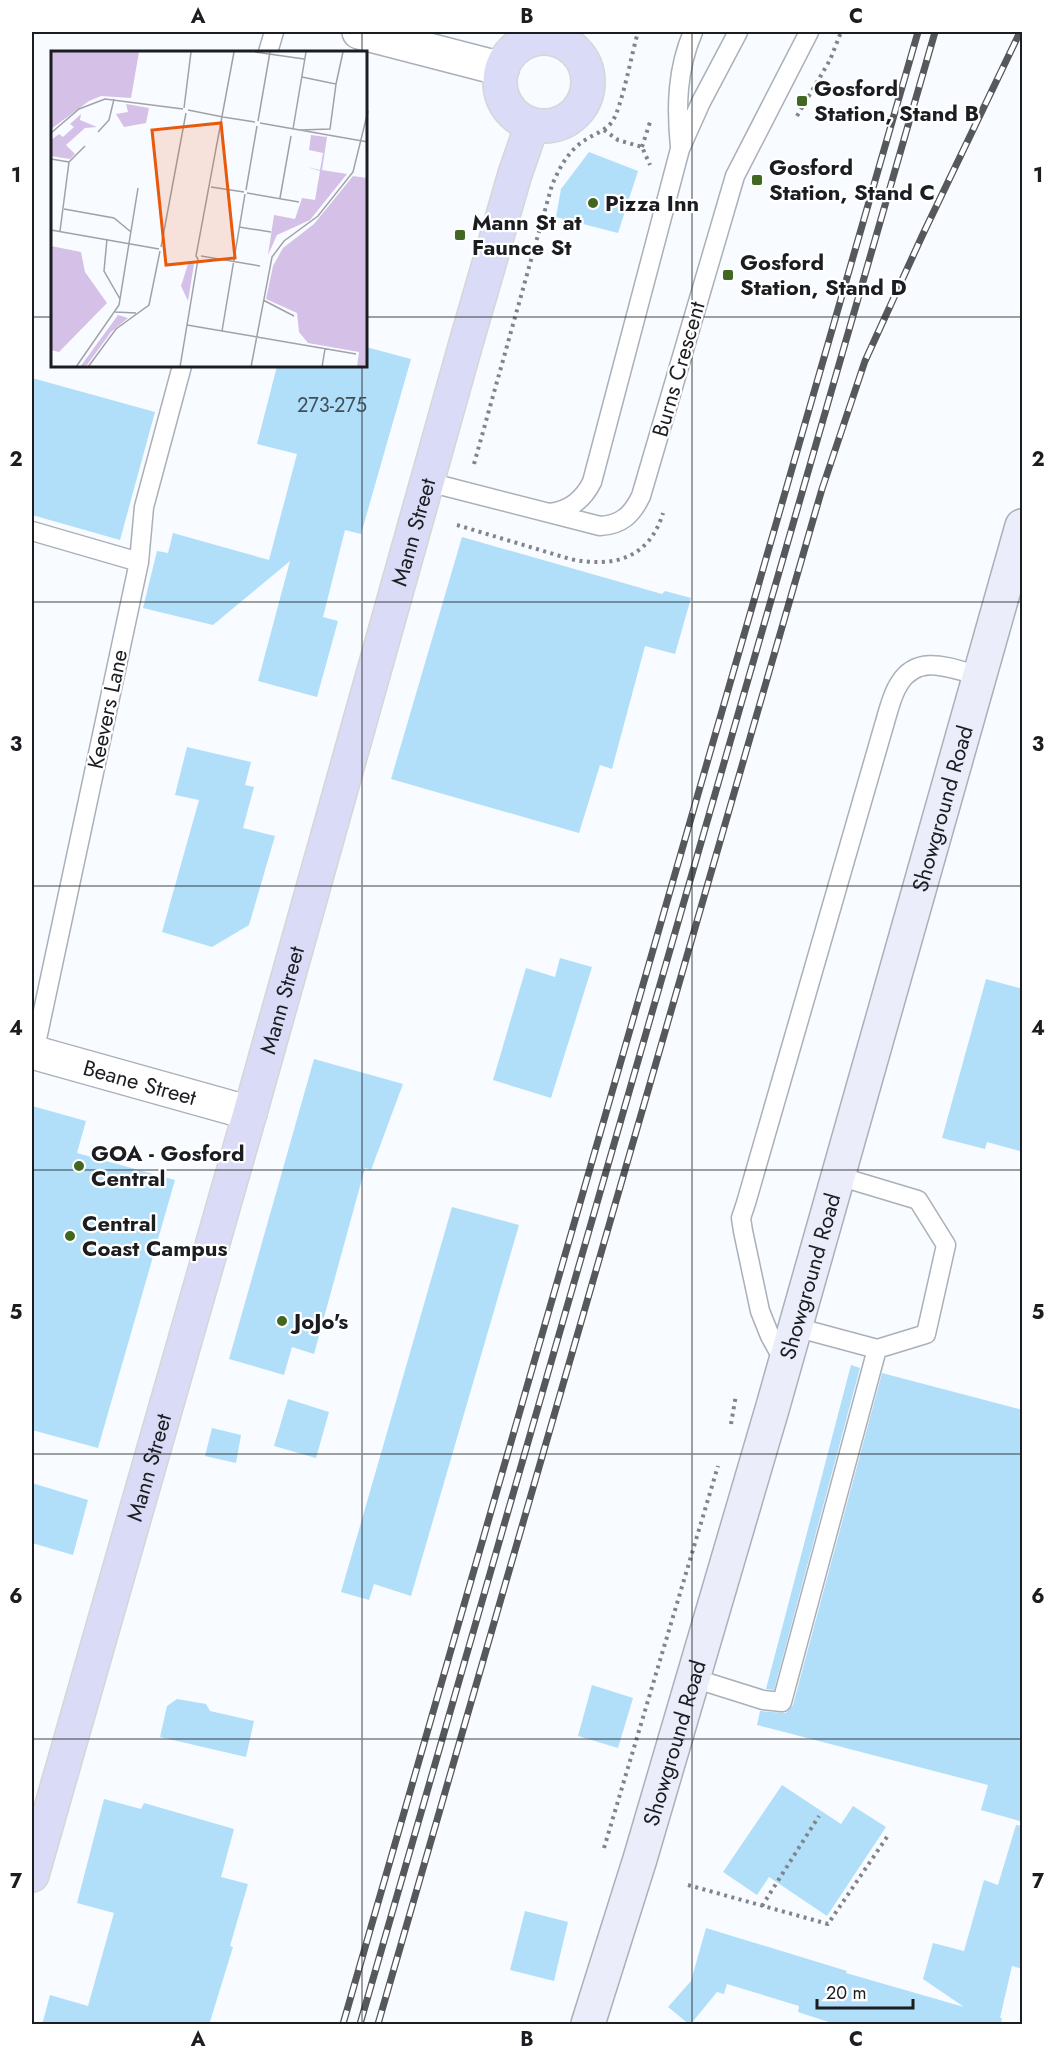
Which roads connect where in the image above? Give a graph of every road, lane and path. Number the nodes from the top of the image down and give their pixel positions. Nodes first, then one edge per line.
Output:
1 (274, 32) edge
2 (359, 32) edge
3 (638, 32) edge
4 (693, 32) edge
5 (738, 32) edge
6 (809, 32) edge
7 (553, 35) edge
8 (268, 51) edge
9 (502, 69) junction
10 (532, 125) junction
11 (604, 130) junction
12 (680, 149) junction
13 (652, 171) dead end
14 (181, 368) edge
15 (474, 464) dead end
16 (428, 482) junction
17 (550, 513) junction
18 (1023, 526) edge
19 (32, 531) edge
20 (139, 562) junction
21 (980, 676) junction
22 (33, 1052) edge
23 (250, 1113) junction
24 (838, 1176) junction
25 (795, 1327) junction
26 (877, 1349) junction
27 (785, 1363) junction
28 (736, 1395) dead end
29 (728, 1433) dead end
30 (721, 1456) dead end
31 (693, 1678) junction
32 (819, 1816) dead end
33 (889, 1834) dead end
34 (604, 1848) dead end
35 (32, 1875) edge
36 (688, 1885) dead end
37 (762, 1906) junction
38 (588, 2025) edge

1 - 8 lane
2 - 9 street
3 - 11 path
4 - 12 lane
5 - 12 lane
6 - 17 lane, Burns Crescent
7 - 9 main road
7 - 10 main road
9 - 10 main road
10 - 16 main road, Mann Street
11 - 13 path
11 - 15 path
12 - 17 lane
14 - 20 lane, Keevers Lane
16 - 17 lane, Burns Crescent
16 - 23 main road, Mann Street
18 - 21 street, Showground Road
19 - 20 lane
20 - 22 lane, Keevers Lane
21 - 24 street, Showground Road
21 - 27 lane
22 - 23 street, Beane Street
23 - 35 main road, Mann Street
24 - 25 street, Showground Road
24 - 26 lane
25 - 26 lane
25 - 27 street, Showground Road
26 - 31 lane
27 - 31 street, Showground Road
28 - 29 path
30 - 34 path
31 - 38 street, Showground Road
32 - 37 path
33 - 37 path
36 - 37 path

